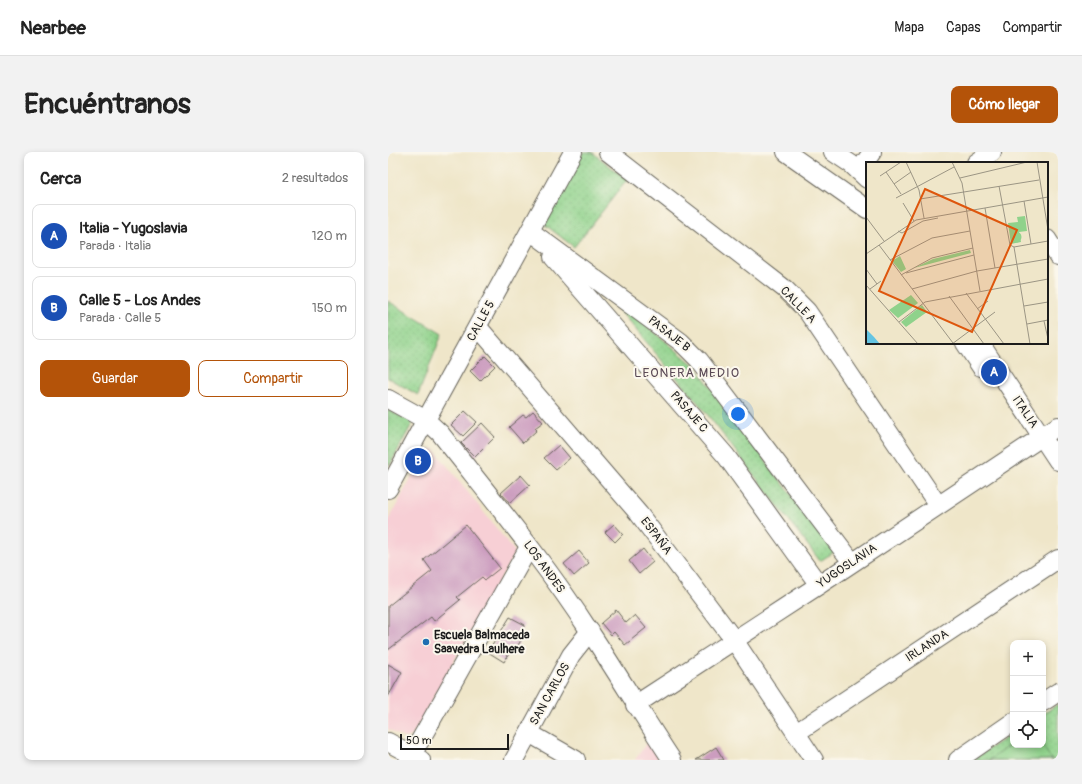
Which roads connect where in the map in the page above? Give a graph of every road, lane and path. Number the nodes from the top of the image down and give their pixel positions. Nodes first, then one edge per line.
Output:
1 (573, 152) edge
2 (608, 152) edge
3 (786, 152) edge
4 (833, 152) edge
5 (872, 152) edge
6 (994, 156) edge
7 (868, 162) edge
8 (979, 162) edge
9 (863, 175) edge
10 (866, 208) edge
11 (530, 231) junction
12 (1048, 241) edge
13 (1058, 256) edge
14 (478, 327) junction
15 (966, 344) edge
16 (981, 344) edge
17 (388, 399) edge
18 (426, 420) junction
19 (1058, 426) edge
20 (1037, 440) junction
21 (1058, 461) edge
22 (390, 482) edge
23 (938, 505) junction
24 (529, 547) junction
25 (1058, 559) edge
26 (852, 562) junction
27 (819, 585) junction
28 (590, 631) junction
29 (734, 640) junction
30 (1058, 692) edge
31 (1046, 700) edge
32 (635, 705) junction
33 (1010, 724) edge
34 (529, 733) junction
35 (796, 733) junction
36 (388, 742) edge
37 (414, 758) edge
38 (514, 760) edge
39 (576, 760) edge
40 (672, 760) edge
41 (814, 760) edge
42 (958, 760) edge

1 - 11 street, CALLE 5
2 - 23 street, CALLE A
3 - 10 street
4 - 9 street
5 - 7 street
6 - 8 street
11 - 14 street, CALLE 5
11 - 26 street, PASAJE B
11 - 27 street, PASAJE C
12 - 13 street
14 - 18 street, CALLE 5
14 - 29 street, ESPAÑA
15 - 20 street, ITALIA
16 - 20 street, ITALIA
17 - 18 street, LOS ANDES
18 - 22 street, CALLE 5
18 - 24 street, LOS ANDES
19 - 20 street, YUGOSLAVIA
20 - 21 street, ITALIA
20 - 23 street, YUGOSLAVIA
23 - 26 street, YUGOSLAVIA
24 - 28 street, LOS ANDES
24 - 37 street
25 - 35 street, IRLANDA
26 - 27 street, YUGOSLAVIA
27 - 29 street, YUGOSLAVIA
28 - 32 street, LOS ANDES
28 - 34 street, SAN CARLOS
29 - 32 street, YUGOSLAVIA
29 - 35 street, ESPAÑA
30 - 31 street
32 - 40 street, LOS ANDES
33 - 42 street
34 - 38 street, SAN CARLOS
34 - 39 street
35 - 41 street, ESPAÑA
36 - 37 street

